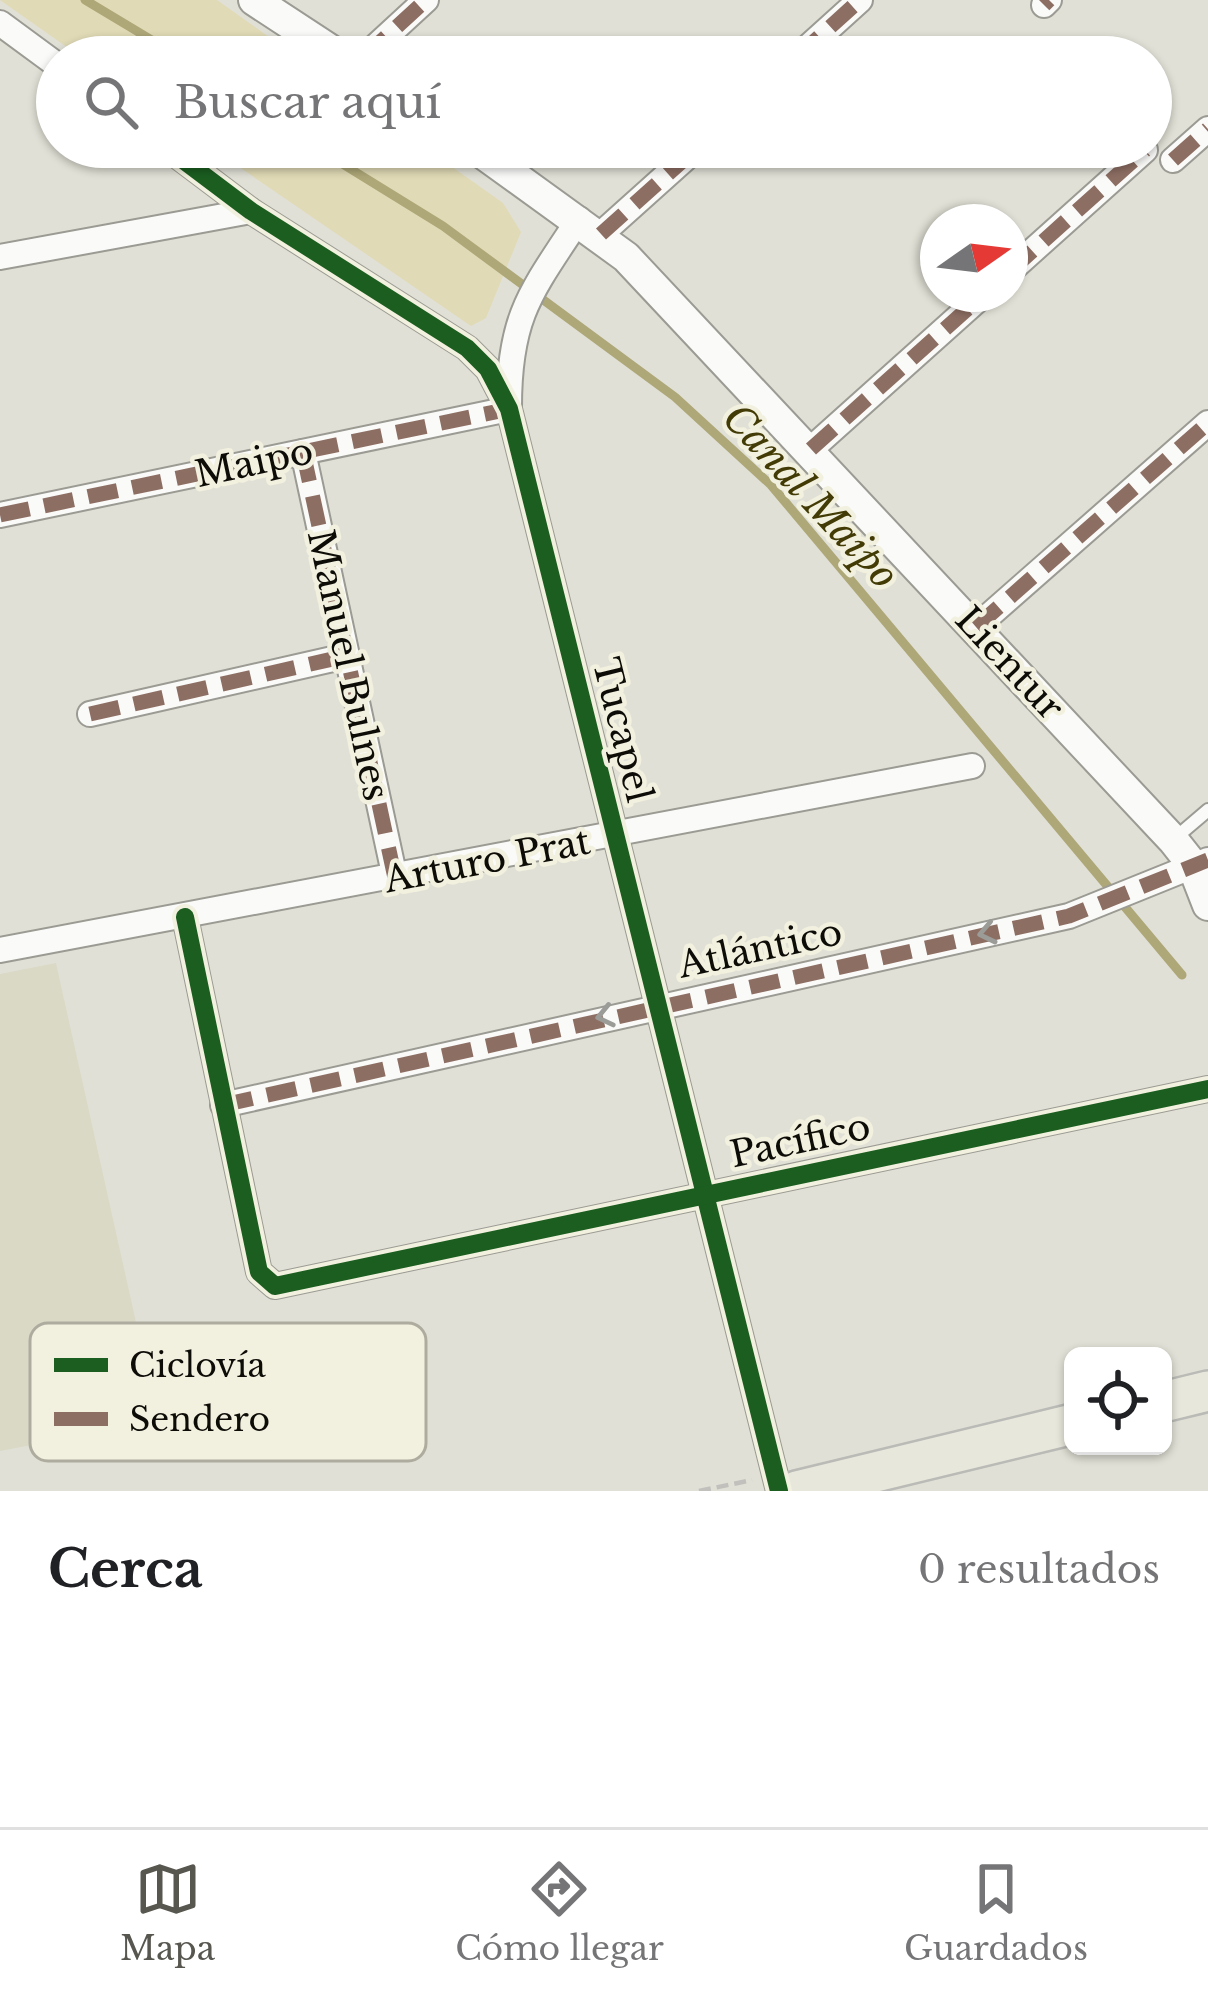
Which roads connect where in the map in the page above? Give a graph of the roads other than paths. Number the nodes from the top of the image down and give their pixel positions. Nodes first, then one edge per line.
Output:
1 (254, 0) edge
2 (426, 0) edge
3 (860, 0) edge
4 (0, 23) edge
5 (309, 36) edge
6 (387, 36) edge
7 (820, 36) edge
8 (36, 50) edge
9 (1208, 129) edge
10 (1173, 160) dead end
11 (194, 168) edge
12 (504, 168) edge
13 (669, 168) edge
14 (1125, 168) edge
15 (251, 211) junction
16 (590, 226) junction
17 (1028, 255) edge
18 (0, 257) edge
19 (964, 312) edge
20 (509, 409) junction
21 (1208, 423) edge
22 (812, 449) junction
23 (303, 452) junction
24 (0, 514) edge
25 (976, 627) junction
26 (346, 656) junction
27 (90, 714) dead end
28 (972, 766) dead end
29 (1208, 810) edge
30 (616, 835) junction
31 (1191, 855) edge
32 (395, 878) junction
33 (1208, 905) edge
34 (185, 916) junction
35 (0, 950) edge
36 (658, 1004) junction
37 (1208, 1089) edge
38 (223, 1105) junction
39 (705, 1193) junction
40 (1208, 1391) edge
41 (1172, 1400) edge
42 (1064, 1426) edge
43 (798, 1487) edge

1 - 5 street
2 - 6 street
3 - 7 street
4 - 8 street
9 - 10 street
11 - 15 street, Tucapel
12 - 16 street, Lientur
13 - 16 street, Tucapel
14 - 17 street
15 - 18 street
15 - 20 street, Tucapel
16 - 20 street, Tucapel
16 - 22 street, Lientur
19 - 22 street
20 - 23 street, Maipo
20 - 30 street, Tucapel
21 - 25 street
22 - 25 street, Lientur
23 - 24 street, Maipo
23 - 26 street, Manuel Bulnes
25 - 31 street, Lientur
26 - 27 street
26 - 32 street, Manuel Bulnes
28 - 30 street, Arturo Prat
29 - 31 lane
30 - 32 street, Arturo Prat
30 - 36 street, Tucapel
31 - 33 street, Lientur
31 -> 36 street, Atlántico
32 - 34 street, Arturo Prat
34 - 35 street, Arturo Prat
34 - 38 street
36 -> 38 street, Atlántico
36 - 39 street, Tucapel
37 - 39 street, Pacífico
38 - 39 street, Pacífico
39 - 43 street, Tucapel
40 - 41 main road
42 - 43 main road

